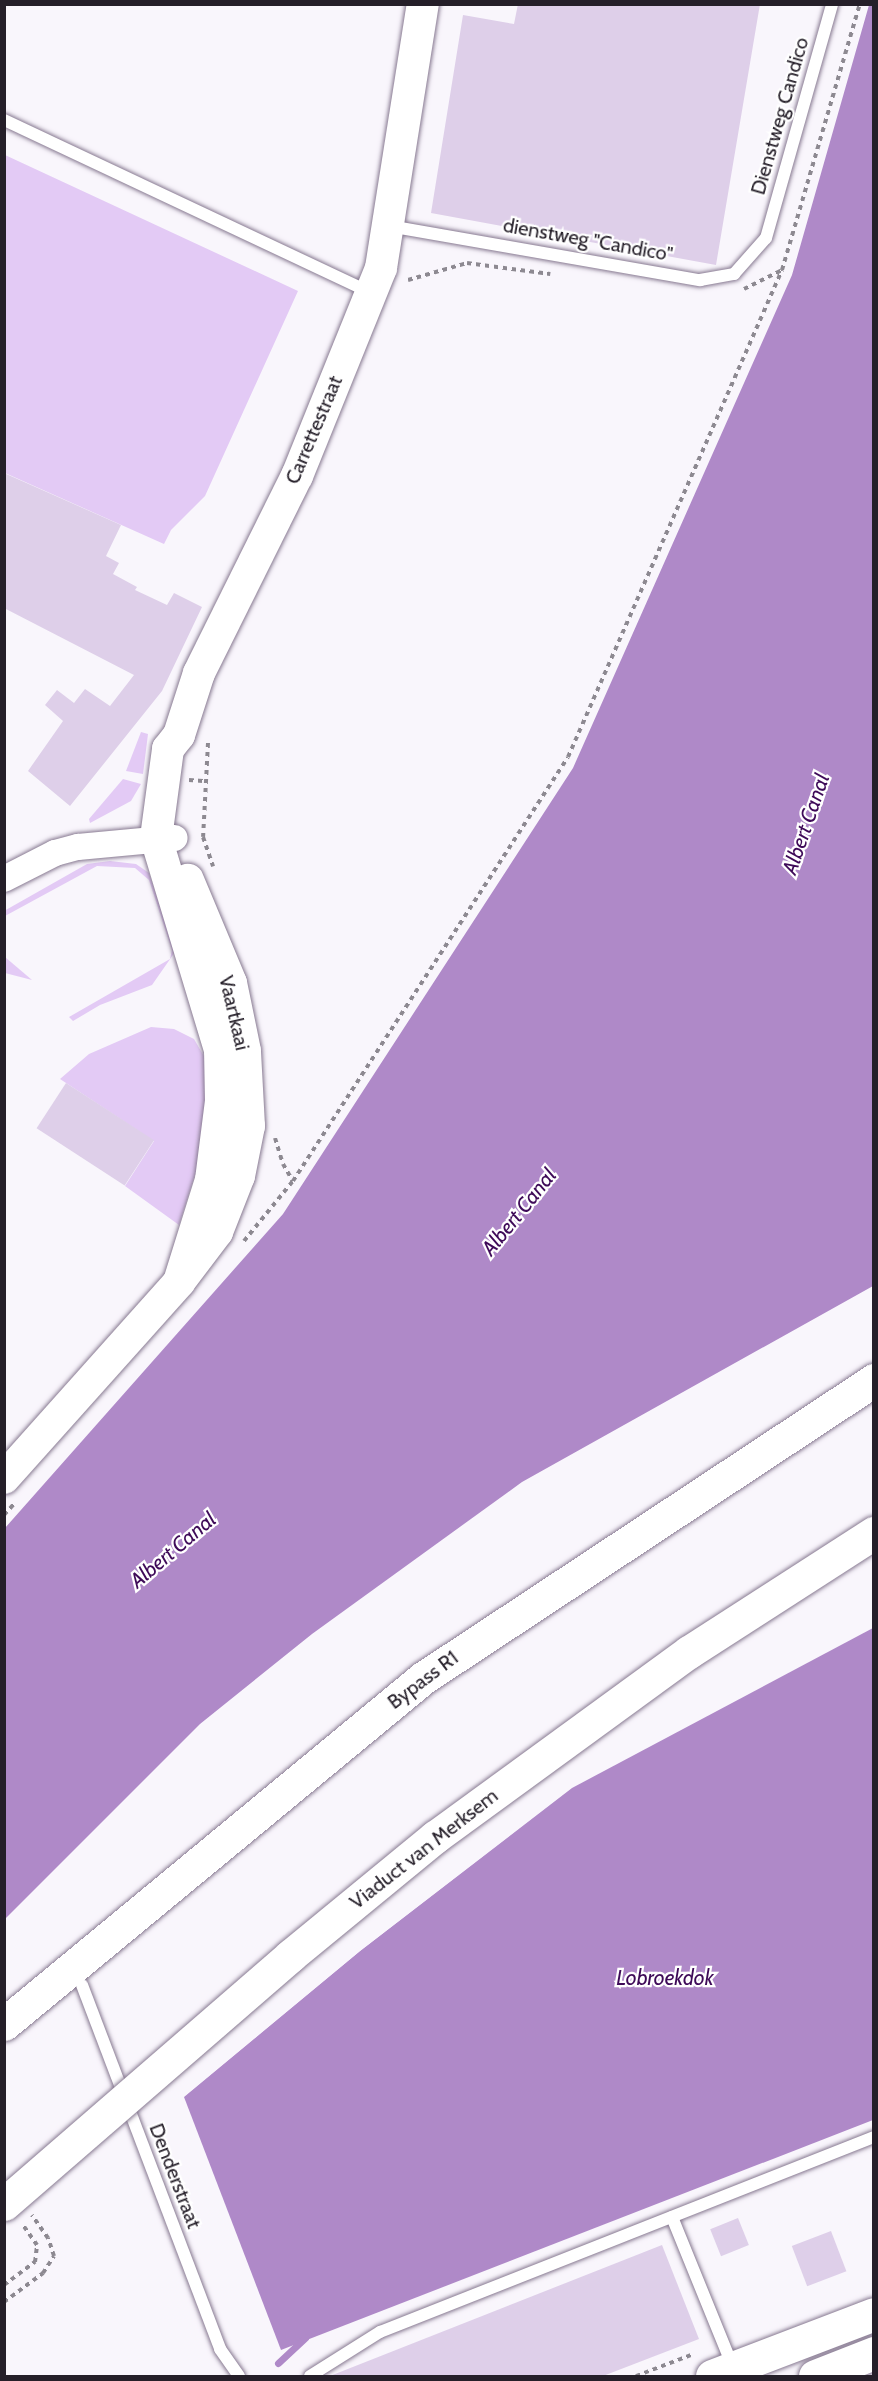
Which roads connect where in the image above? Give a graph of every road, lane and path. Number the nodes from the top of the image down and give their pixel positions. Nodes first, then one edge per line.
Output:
1 (423, 4) edge
2 (832, 4) edge
3 (860, 4) edge
4 (4, 120) edge
5 (388, 226) junction
6 (766, 238) joint
7 (782, 270) junction
8 (562, 276) dead end
9 (405, 288) dead end
10 (734, 292) dead end
11 (371, 293) junction
12 (194, 738) junction
13 (166, 838) junction
14 (215, 871) dead end
15 (4, 879) edge
16 (274, 1133) dead end
17 (873, 1380) edge
18 (4, 1478) edge
19 (873, 1533) edge
20 (82, 1985) dead end
21 (4, 2024) edge
22 (873, 2137) edge
23 (11, 2211) edge
24 (672, 2217) junction
25 (48, 2238) dead end
26 (4, 2285) edge
27 (4, 2302) edge
28 (873, 2314) edge
29 (873, 2353) edge
30 (723, 2372) edge
31 (239, 2376) edge
32 (310, 2376) edge
33 (815, 2376) edge

1 - 5 street, Carrettestraat
2 - 6 lane, Dienstweg Candico
3 - 7 path
4 - 11 lane
5 - 6 lane, dienstweg "Candico"
5 - 11 street, Carrettestraat
7 - 10 path
7 - 16 path
8 - 9 path
11 - 12 street, Carrettestraat
12 - 13 street, Vaartkaai
12 - 14 path
13 - 15 street
13 - 18 street, Vaartkaai
17 - 21 main road, Bypass R1
19 - 23 main road, Viaduct van Merksem, bridge
20 - 31 lane, Denderstraat
22 - 24 lane
23 - 26 path
24 - 30 lane
24 - 32 lane
25 - 27 path
28 - 30 main road
29 - 33 main road

